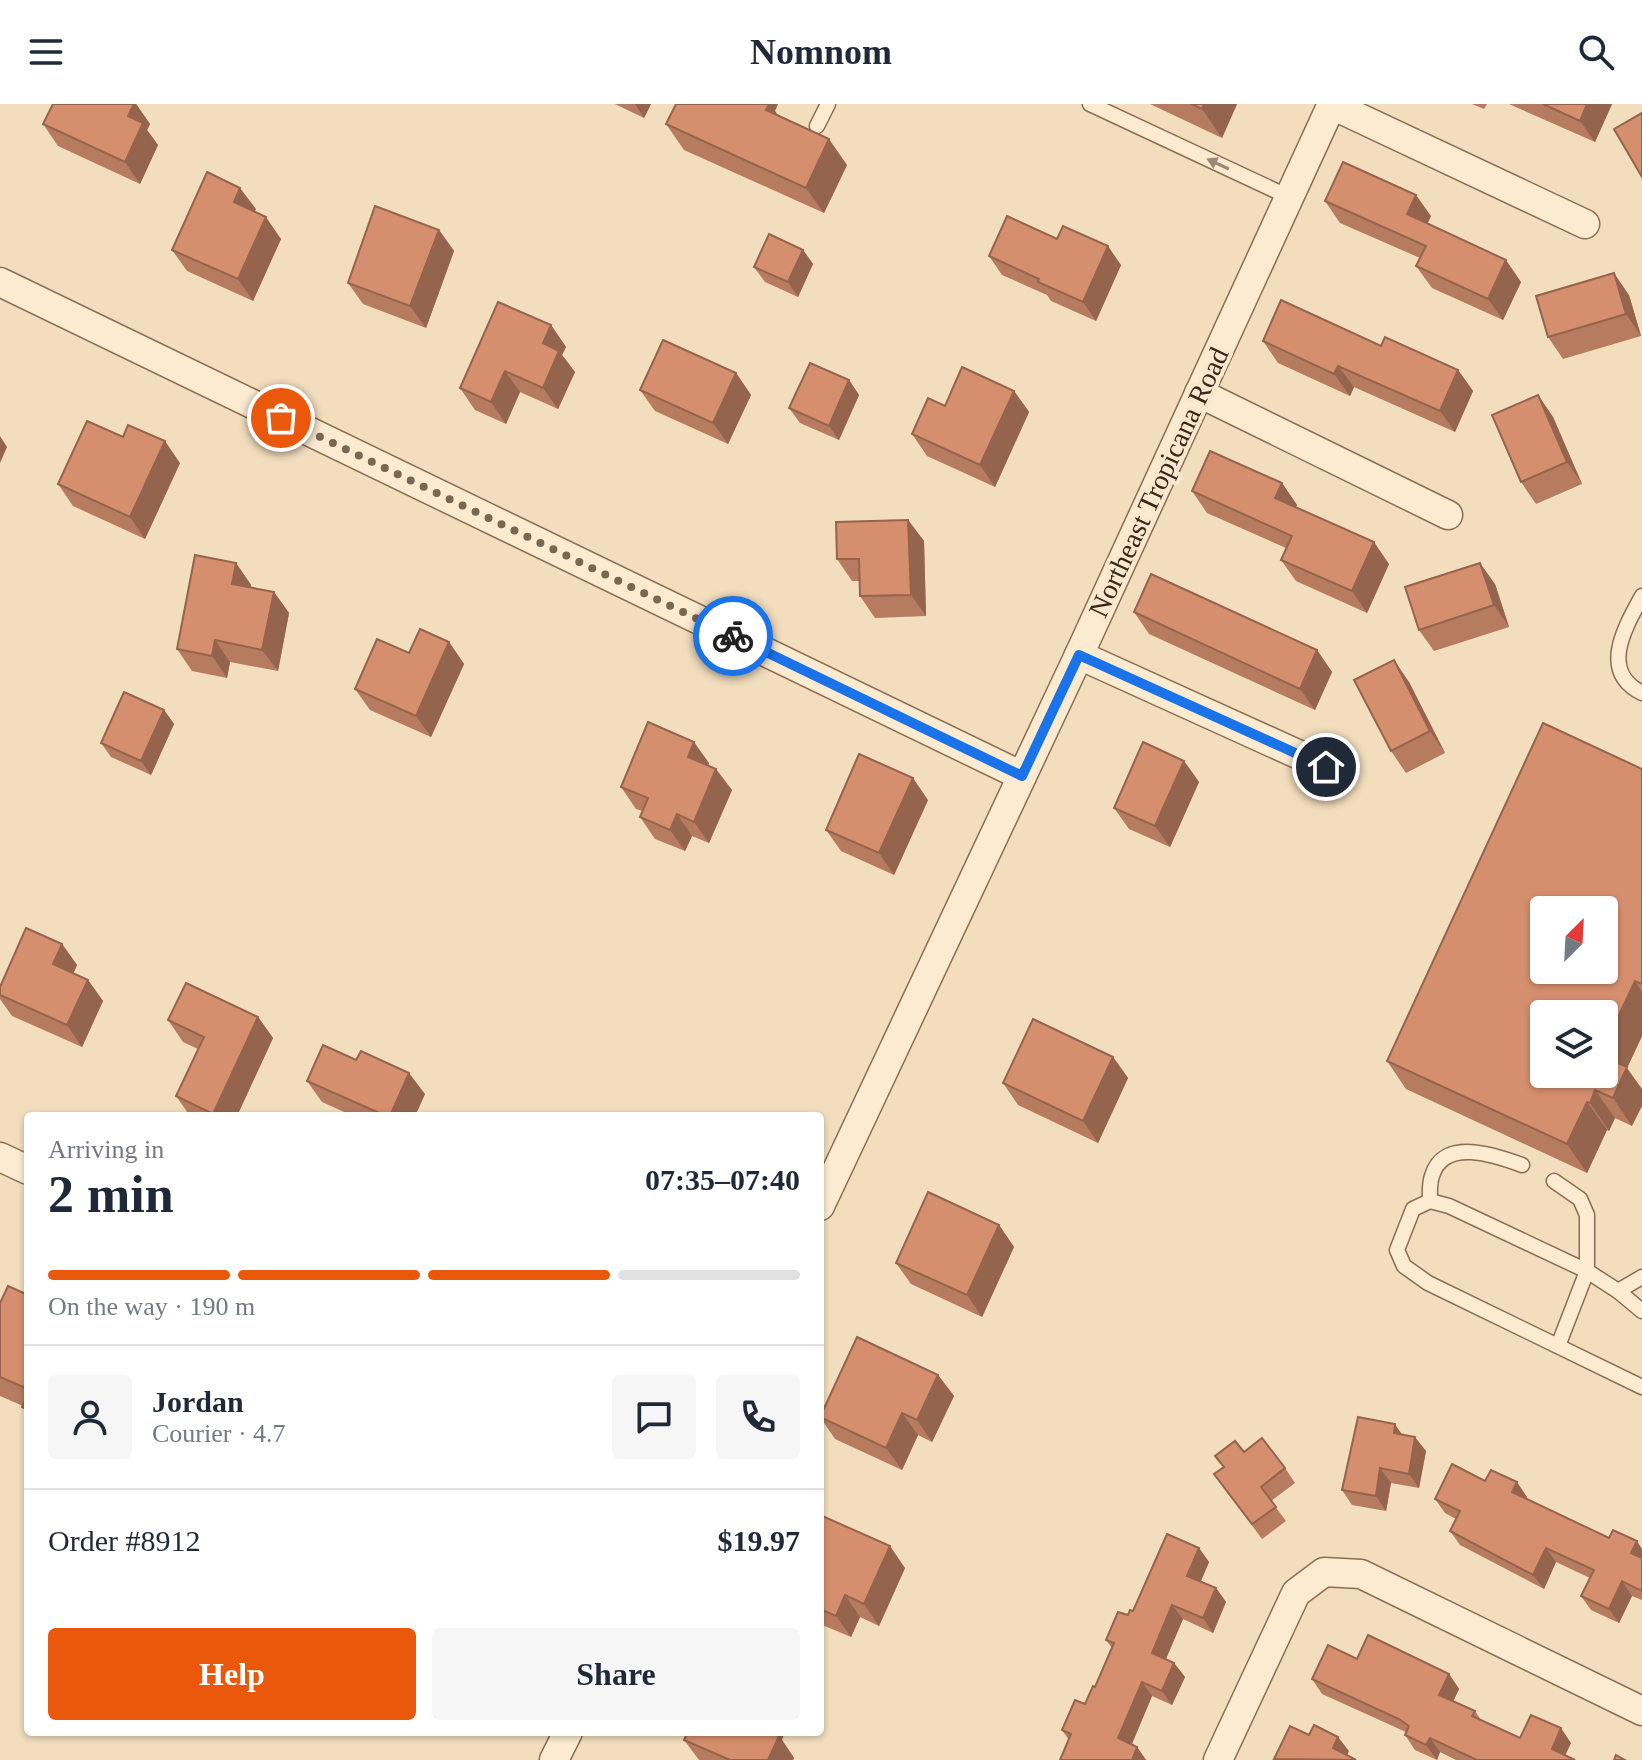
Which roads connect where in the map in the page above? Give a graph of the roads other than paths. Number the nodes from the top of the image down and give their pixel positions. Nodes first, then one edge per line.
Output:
1 (828, 104) edge
2 (1090, 104) edge
3 (1332, 104) edge
4 (817, 126) dead end
5 (1289, 197) junction
6 (1585, 224) dead end
7 (0, 282) edge
8 (1199, 393) junction
9 (1448, 515) dead end
10 (1642, 596) edge
11 (1079, 655) junction
12 (1642, 693) edge
13 (1326, 767) dead end
14 (1022, 776) junction
15 (0, 1157) edge
16 (1522, 1165) dead end
17 (24, 1168) edge
18 (1554, 1181) dead end
19 (824, 1197) edge
20 (1430, 1201) junction
21 (1587, 1271) junction
22 (1642, 1277) edge
23 (1618, 1291) junction
24 (1642, 1311) edge
25 (1558, 1346) junction
26 (1642, 1387) edge
27 (1642, 1711) edge
28 (566, 1736) edge
29 (554, 1760) edge
30 (1218, 1760) edge

1 - 4 lane
5 -> 2 lane
3 - 5 street, Northeast Tropicana Road
3 - 6 street
5 - 8 street, Northeast Tropicana Road
7 - 14 street
8 - 9 street
8 - 11 street, Northeast Tropicana Road
10 - 12 lane
11 - 13 street
11 - 14 street, Northeast Tropicana Road
14 - 19 street, Northeast Tropicana Road
15 - 17 street
16 - 20 lane
18 - 21 lane
20 - 21 lane
20 - 25 lane
21 - 23 lane
21 - 25 lane
22 - 23 lane
23 - 24 lane
25 - 26 lane
27 - 30 street
28 - 29 street

